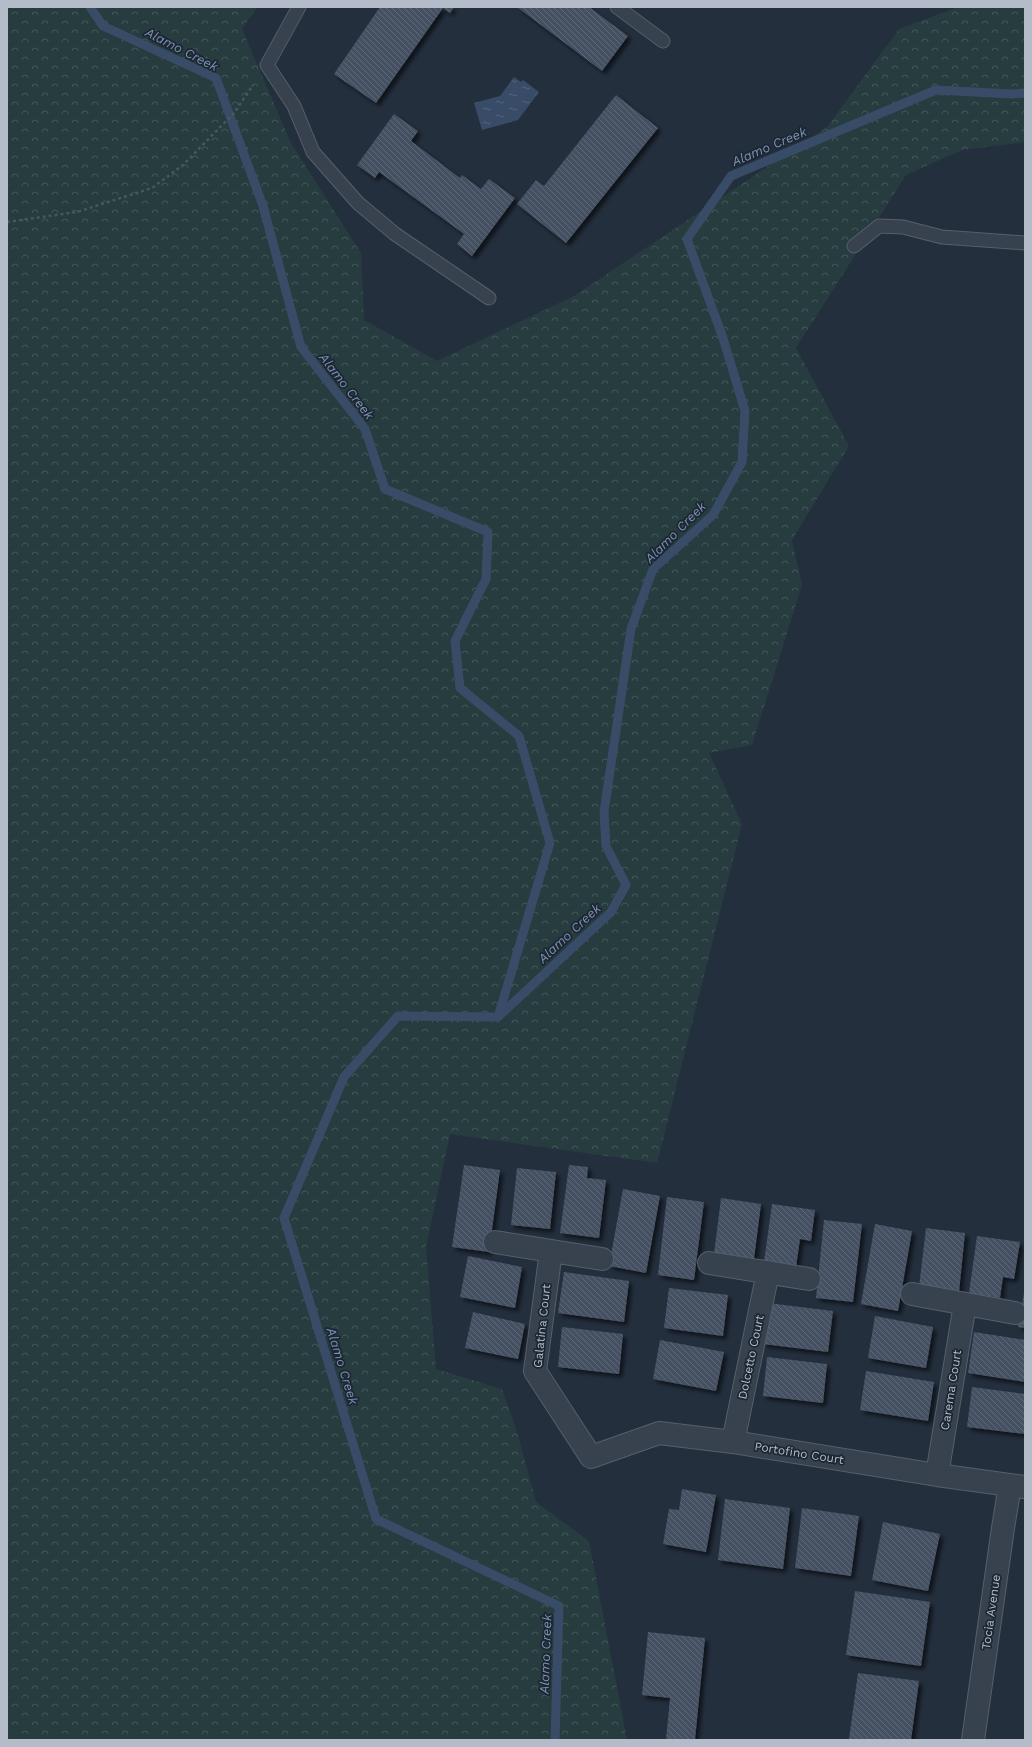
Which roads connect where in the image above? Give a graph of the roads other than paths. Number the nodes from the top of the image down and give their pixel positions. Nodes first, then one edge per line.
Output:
1 (299, 7) edge
2 (617, 7) edge
3 (663, 41) dead end
4 (1025, 243) edge
5 (854, 246) dead end
6 (489, 298) dead end
7 (495, 1242) dead end
8 (551, 1251) junction
9 (602, 1259) dead end
10 (710, 1263) dead end
11 (768, 1272) junction
12 (809, 1279) dead end
13 (912, 1294) dead end
14 (964, 1304) junction
15 (1015, 1313) dead end
16 (733, 1442) junction
17 (591, 1457) joint
18 (937, 1475) junction
19 (1018, 1486) edge
20 (973, 1740) edge

1 - 6 lane
2 - 3 lane
4 - 5 lane
7 - 8 street
8 - 9 street
8 - 17 street, Galatina Court
10 - 11 street
11 - 12 street
11 - 16 street, Dolcetto Court
13 - 14 street
14 - 15 street
14 - 18 street, Carema Court
16 - 17 street, Portofino Court
16 - 18 street, Portofino Court
18 - 19 street, Portofino Court
19 - 20 street, Tocia Avenue

